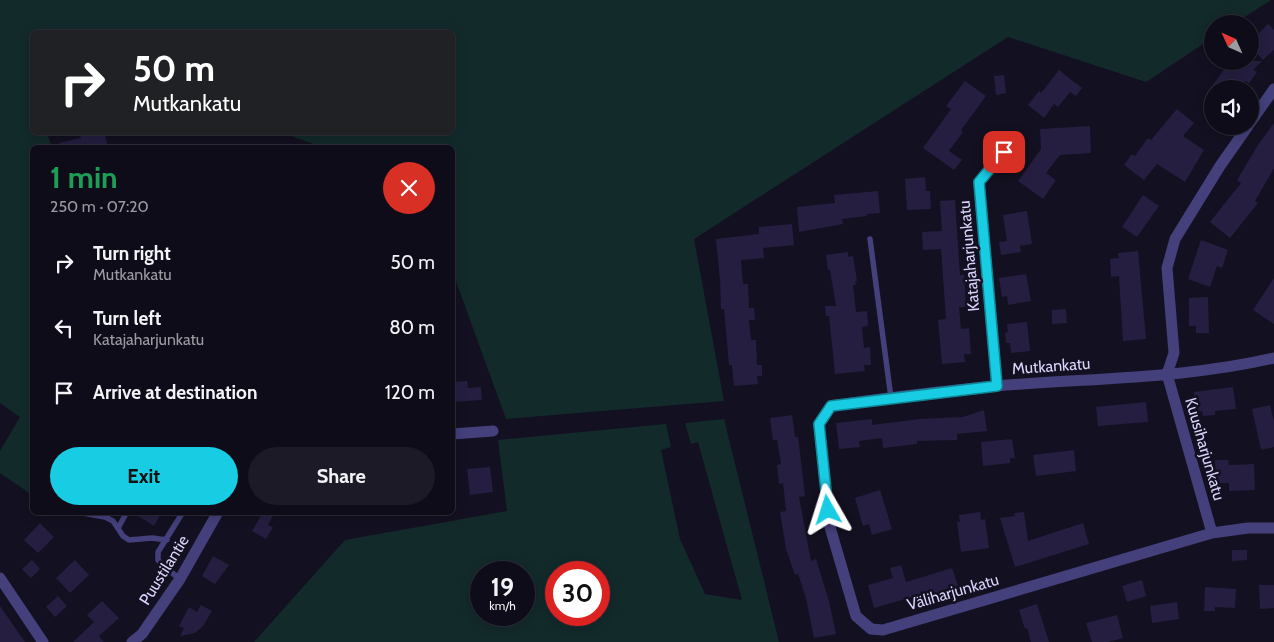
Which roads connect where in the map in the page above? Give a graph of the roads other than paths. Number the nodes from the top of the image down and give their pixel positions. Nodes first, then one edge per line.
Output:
1 (1274, 89) edge
2 (1259, 110) edge
3 (1242, 135) edge
4 (1017, 136) dead end
5 (870, 239) dead end
6 (1274, 358) edge
7 (1167, 374) junction
8 (997, 386) junction
9 (891, 398) junction
10 (831, 406) joint
11 (492, 431) dead end
12 (455, 434) edge
13 (94, 515) edge
14 (125, 515) edge
15 (181, 515) edge
16 (216, 515) edge
17 (118, 528) junction
18 (1274, 528) edge
19 (1212, 533) junction
20 (167, 540) junction
21 (0, 578) edge
22 (180, 579) junction
23 (43, 642) edge
24 (132, 642) edge

1 - 2 street
3 - 7 street
4 - 8 street, Katajaharjunkatu
5 - 9 lane
6 - 7 street, Mutkankatu
7 - 8 street, Mutkankatu
7 - 19 street, Kuusiharjunkatu
8 - 9 street, Mutkankatu
9 - 10 street, Mutkankatu
10 - 19 street, Väliharjunkatu
11 - 12 street
13 - 17 lane
14 - 17 lane
15 - 20 lane
16 - 22 street, Puustilantie
17 - 20 lane
18 - 19 street, Väliharjunkatu
20 - 22 lane
21 - 23 street
22 - 24 street, Puustilantie

